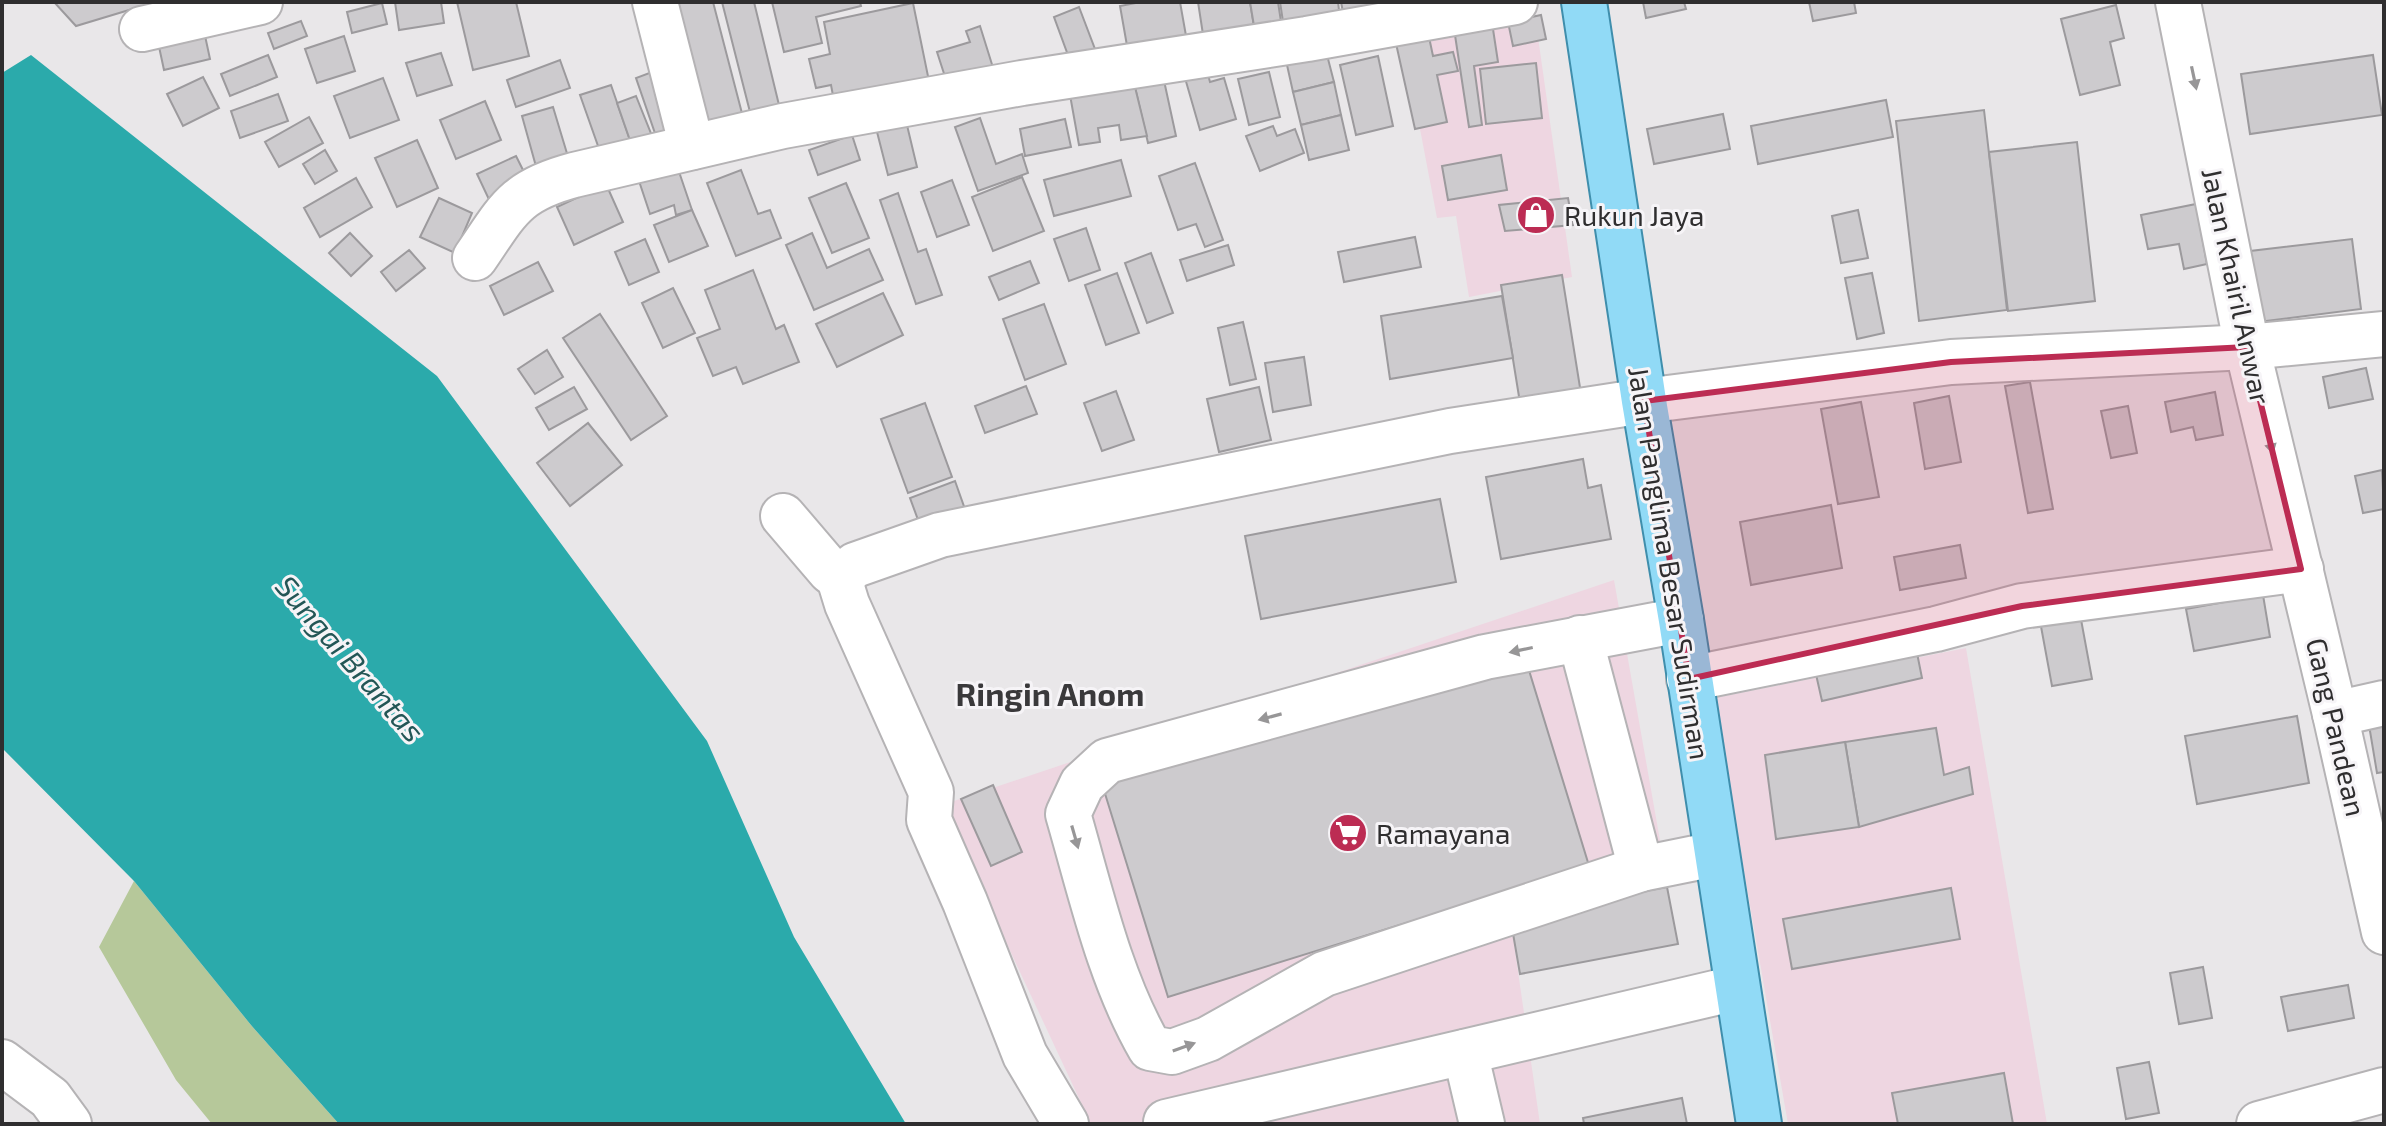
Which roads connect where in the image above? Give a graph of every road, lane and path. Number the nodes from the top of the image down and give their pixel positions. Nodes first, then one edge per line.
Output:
1 (260, 2) edge
2 (655, 2) edge
3 (1515, 2) edge
4 (1584, 2) edge
5 (2178, 2) edge
6 (142, 29) dead end
7 (692, 147) junction
8 (475, 258) dead end
9 (2384, 334) edge
10 (2247, 347) junction
11 (1644, 401) junction
12 (783, 516) dead end
13 (2301, 569) junction
14 (839, 578) junction
15 (1681, 620) junction
16 (1580, 638) junction
17 (1689, 679) junction
18 (2384, 703) edge
19 (2335, 714) junction
20 (1715, 854) junction
21 (1641, 869) junction
22 (2384, 932) edge
23 (1736, 988) junction
24 (1465, 1052) junction
25 (2, 1062) edge
26 (2384, 1090) edge
27 (1059, 1115) edge
28 (1166, 1122) dead end
29 (69, 1124) edge
30 (1482, 1124) edge
31 (1759, 1124) edge
32 (2259, 1124) edge

1 - 6 street
2 - 7 street
3 - 7 street
4 - 11 main road, Jalan Panglima Besar Sudirman
5 -> 10 street, Jalan Khairil Anwar
7 - 8 street
9 - 10 street
10 - 11 street
10 -> 13 street, Jalan Khairil Anwar
11 - 14 street
11 - 15 main road, Jalan Panglima Besar Sudirman
12 - 14 street
13 - 17 street
13 - 19 street, Gang Pandean
14 - 27 street
15 - 16 street
15 - 17 main road, Jalan Panglima Besar Sudirman
16 - 21 street
16 -> 21 street
17 - 20 main road, Jalan Panglima Besar Sudirman
18 - 19 street
19 - 22 street, Gang Pandean
20 - 21 street
20 - 23 main road, Jalan Panglima Besar Sudirman
23 - 24 street
23 - 31 main road, Jalan Panglima Besar Sudirman
24 - 28 street
24 - 30 street
25 - 29 street
26 - 32 street

